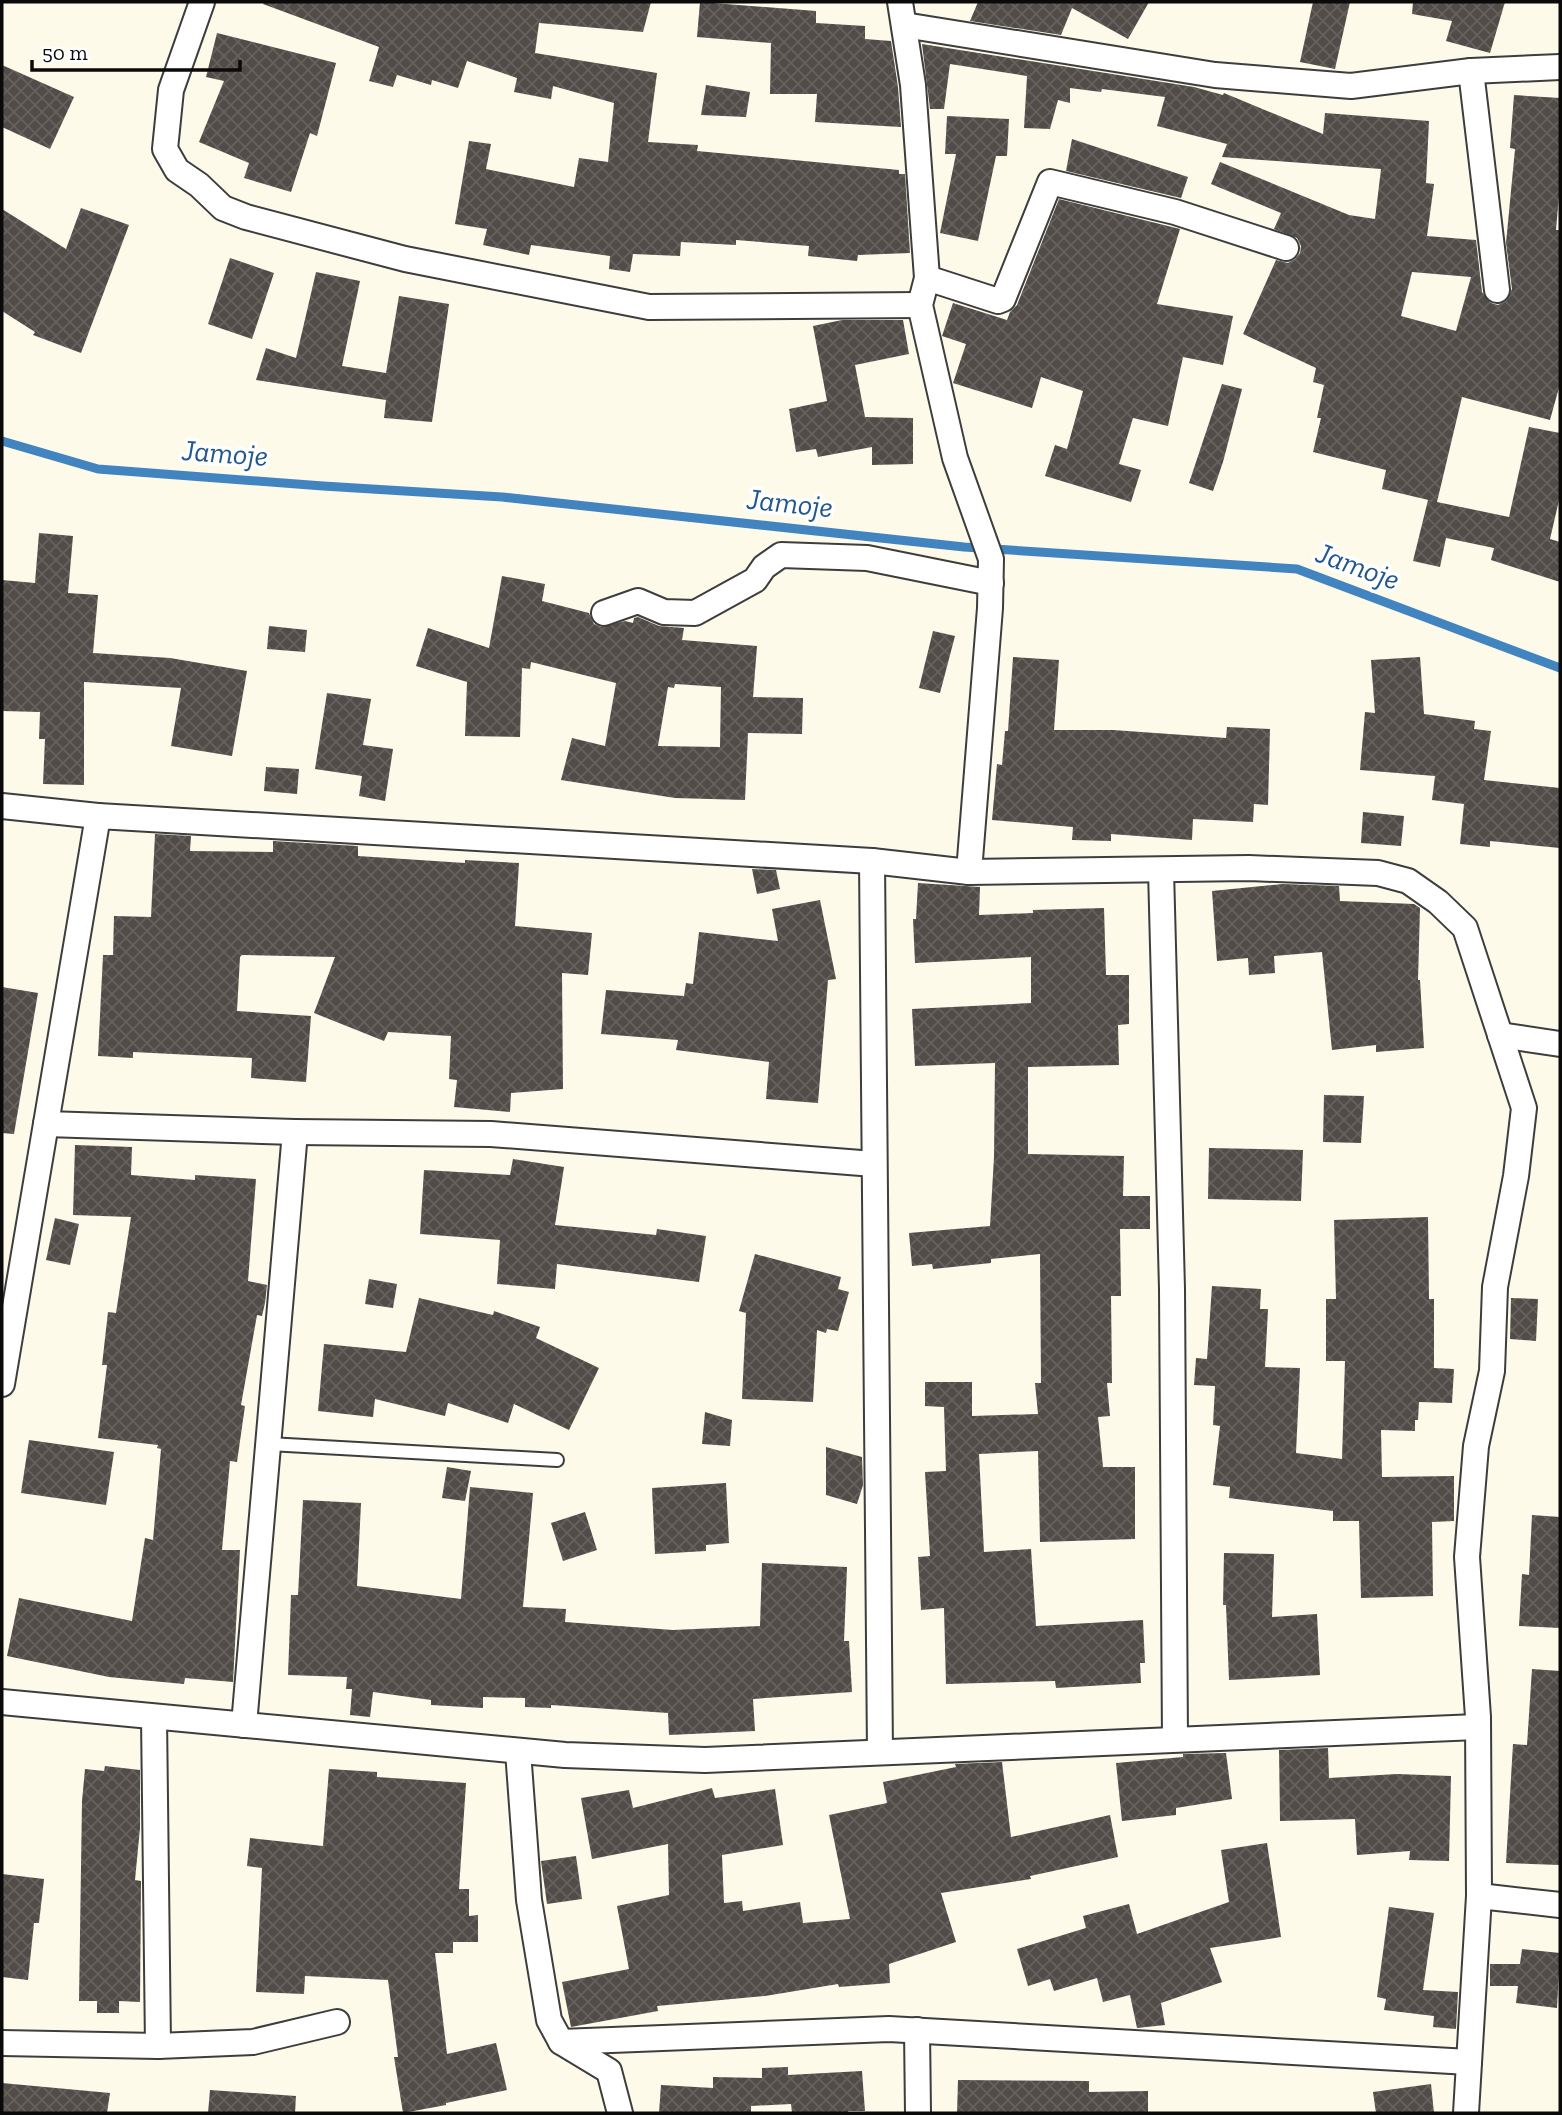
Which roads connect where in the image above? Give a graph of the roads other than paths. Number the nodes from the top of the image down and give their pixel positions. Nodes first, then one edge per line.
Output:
1 (202, 2) edge
2 (902, 14) edge
3 (1560, 67) edge
4 (1471, 71) junction
5 (1286, 248) dead end
6 (927, 278) junction
7 (1497, 290) dead end
8 (920, 305) junction
9 (991, 583) junction
10 (604, 613) dead end
11 (2, 806) edge
12 (98, 817) junction
13 (872, 862) junction
14 (1161, 870) junction
15 (969, 872) junction
16 (1500, 1035) junction
17 (1560, 1044) edge
18 (46, 1124) junction
19 (295, 1132) junction
20 (874, 1164) junction
21 (2, 1384) edge
22 (269, 1444) junction
23 (557, 1460) dead end
24 (2, 1702) edge
25 (153, 1717) junction
26 (244, 1725) junction
27 (1477, 1727) junction
28 (1175, 1739) junction
29 (518, 1751) junction
30 (880, 1752) junction
31 (1479, 1896) junction
32 (1560, 1905) edge
33 (337, 2022) dead end
34 (917, 2031) junction
35 (561, 2042) junction
36 (2, 2043) edge
37 (158, 2046) junction
38 (1469, 2062) junction
39 (620, 2113) edge
40 (918, 2113) edge
41 (1466, 2113) edge

1 - 8 street
2 - 4 street
2 - 6 street
3 - 4 street
4 - 7 street
5 - 6 street
6 - 8 street
8 - 9 street
9 - 10 street
9 - 15 street
11 - 12 street
12 - 13 street
12 - 18 street
13 - 15 street
13 - 20 street
14 - 15 street
14 - 16 street
14 - 28 street
16 - 17 street
16 - 27 street
18 - 19 street
18 - 21 street
19 - 20 street
19 - 22 street
20 - 30 street
22 - 23 lane
22 - 26 street
24 - 25 street
25 - 26 street
25 - 37 street
26 - 29 street
27 - 28 street
27 - 31 street
28 - 30 street
29 - 30 street
29 - 35 street
31 - 32 street
31 - 38 street
33 - 37 street
34 - 35 street
34 - 38 street
34 - 40 street
35 - 39 street
36 - 37 street
38 - 41 street

